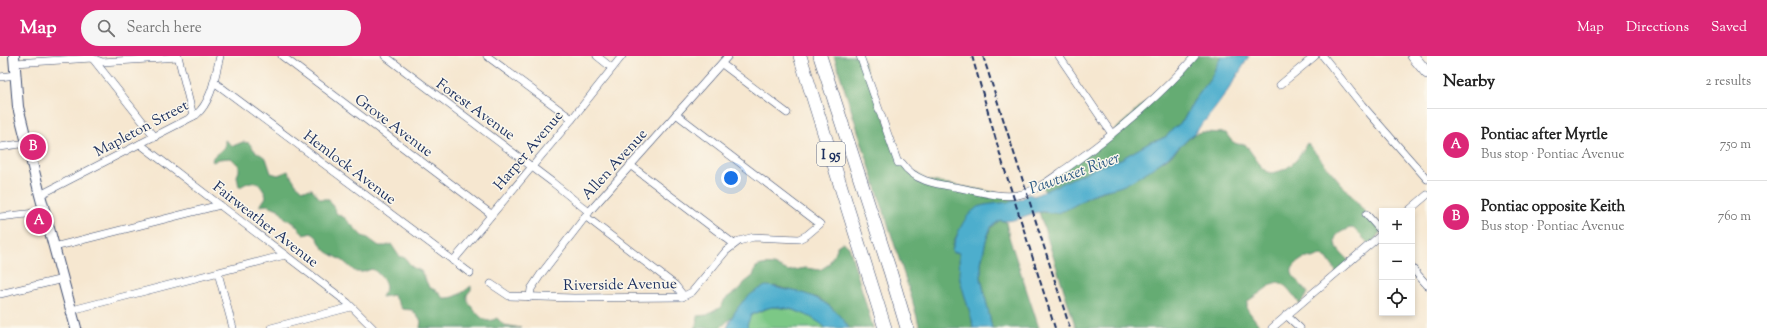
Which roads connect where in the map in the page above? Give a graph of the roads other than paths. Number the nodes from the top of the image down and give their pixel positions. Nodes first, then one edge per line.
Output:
1 (178, 56) edge
2 (220, 56) edge
3 (282, 56) edge
4 (385, 56) edge
5 (487, 56) edge
6 (597, 56) edge
7 (622, 56) edge
8 (728, 56) edge
9 (800, 56) edge
10 (820, 56) edge
11 (860, 56) edge
12 (1059, 56) edge
13 (1195, 56) edge
14 (1315, 56) edge
15 (1323, 56) edge
16 (1413, 56) edge
17 (92, 57) edge
18 (14, 60) edge
19 (722, 64) junction
20 (612, 68) junction
21 (1427, 73) edge
22 (15, 75) junction
23 (0, 76) edge
24 (214, 82) junction
25 (1280, 85) dead end
26 (787, 113) dead end
27 (676, 114) junction
28 (193, 116) junction
29 (572, 119) junction
30 (1112, 134) junction
31 (154, 137) junction
32 (27, 143) junction
33 (140, 144) junction
34 (0, 147) edge
35 (630, 165) junction
36 (532, 166) junction
37 (1427, 179) edge
38 (40, 195) junction
39 (1427, 195) edge
40 (220, 205) junction
41 (1412, 208) edge
42 (44, 212) junction
43 (491, 214) junction
44 (587, 214) junction
45 (1366, 214) dead end
46 (0, 217) edge
47 (1379, 229) edge
48 (1379, 236) edge
49 (734, 244) junction
50 (54, 247) junction
51 (285, 255) junction
52 (453, 261) junction
53 (1415, 271) edge
54 (218, 273) junction
55 (470, 273) dead end
56 (63, 279) junction
57 (491, 284) dead end
58 (1427, 285) edge
59 (0, 294) edge
60 (530, 297) junction
61 (682, 297) junction
62 (351, 307) junction
63 (72, 310) junction
64 (1286, 315) junction
65 (76, 328) edge
66 (233, 328) edge
67 (271, 328) edge
68 (373, 328) edge
69 (885, 328) edge
70 (907, 328) edge
71 (1272, 328) edge
72 (1300, 328) edge

1 - 17 street
1 - 28 street
2 - 24 street, Mapleton Street
3 - 43 street, Grove Avenue
4 - 36 street, Forest Avenue
5 - 29 street
6 - 20 street
7 - 20 street, Harper Avenue
8 - 19 street, Allen Avenue
9 - 69 highway, I 95
10 - 70 highway, I 95
11 - 30 street
12 - 30 street
13 - 30 street
14 - 25 street
15 - 37 street
16 - 21 main road
17 - 18 street
17 - 31 street
18 - 22 main road
19 - 26 street
19 - 27 street, Allen Avenue
20 - 29 street, Harper Avenue
22 - 23 street
22 - 32 main road
24 - 28 street, Mapleton Street
24 - 52 street, Hemlock Avenue
27 - 35 street, Allen Avenue
27 - 49 street, Riverside Avenue
28 - 31 street, Mapleton Street
29 - 36 street, Harper Avenue
31 - 33 street, Mapleton Street
32 - 34 street
32 - 38 main road
33 - 38 street, Mapleton Street
33 - 40 street, Fairweather Avenue
35 - 44 street, Allen Avenue
35 - 49 street
36 - 43 street, Harper Avenue
36 - 44 street, Forest Avenue
38 - 42 main road
39 - 41 street
40 - 50 street
40 - 51 street, Fairweather Avenue
42 - 46 street
42 - 50 main road
43 - 52 street, Harper Avenue
44 - 60 street, Allen Avenue
44 - 61 street, Forest Avenue
45 - 47 street
48 - 64 street
49 - 61 street, Riverside Avenue
50 - 56 main road
51 - 54 street
51 - 62 street, Fairweather Avenue
52 - 55 street, Hemlock Avenue
53 - 58 street
54 - 63 street
54 - 66 street
56 - 59 street
56 - 63 main road
57 - 60 street, Riverside Avenue
60 - 61 street, Riverside Avenue
62 - 67 street
62 - 68 street, Fairweather Avenue
63 - 65 main road
64 - 71 street
64 - 72 street

